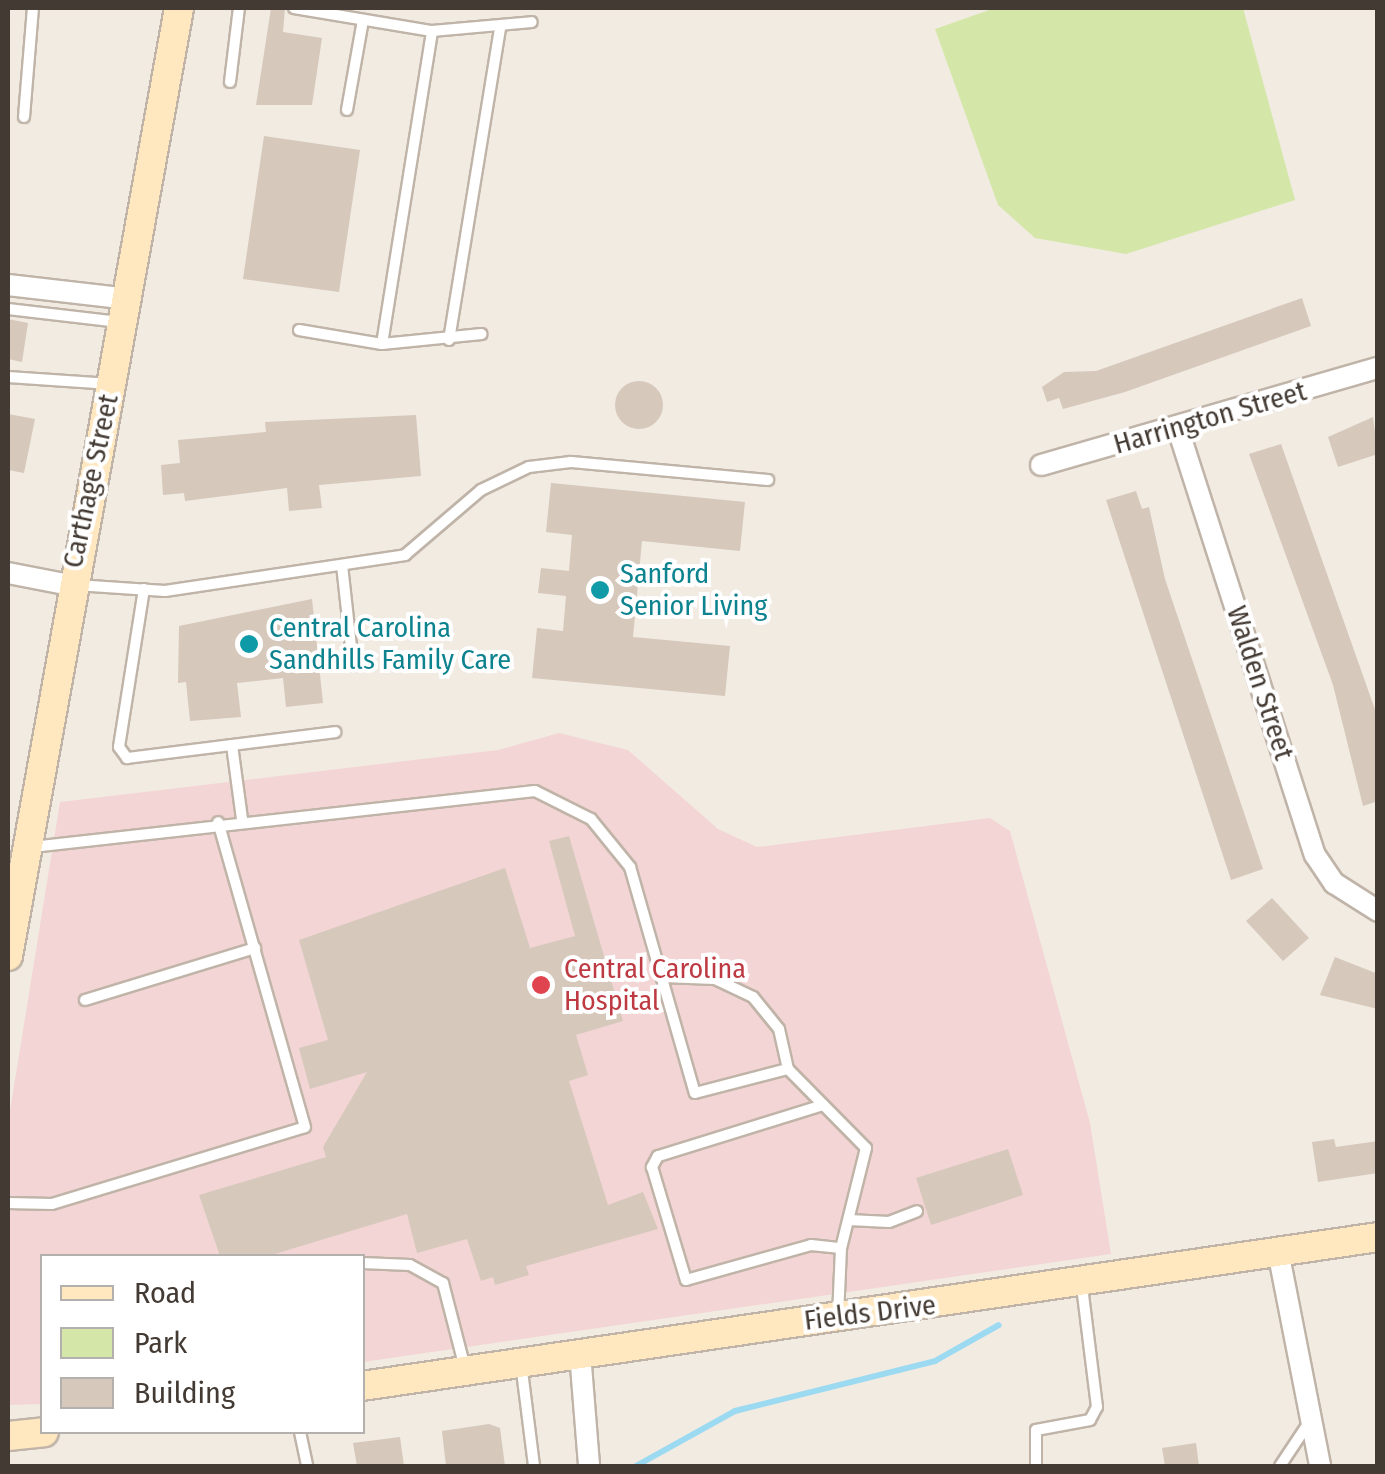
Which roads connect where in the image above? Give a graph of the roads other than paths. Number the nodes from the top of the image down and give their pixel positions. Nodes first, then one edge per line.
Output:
1 (34, 8) edge
2 (179, 8) edge
3 (239, 8) edge
4 (294, 8) edge
5 (363, 20) junction
6 (532, 22) dead end
7 (500, 27) junction
8 (432, 31) junction
9 (230, 82) dead end
10 (347, 110) dead end
11 (24, 117) dead end
12 (8, 284) edge
13 (8, 309) edge
14 (127, 311) junction
15 (299, 330) dead end
16 (482, 334) dead end
17 (449, 340) junction
18 (382, 344) junction
19 (1378, 368) edge
20 (8, 377) edge
21 (112, 384) junction
22 (1178, 429) junction
23 (1042, 465) dead end
24 (768, 480) dead end
25 (342, 565) junction
26 (8, 574) edge
27 (70, 584) junction
28 (144, 590) junction
29 (352, 665) dead end
30 (336, 732) dead end
31 (232, 744) junction
32 (242, 819) junction
33 (218, 822) junction
34 (17, 846) edge
35 (1378, 911) edge
36 (255, 948) junction
37 (8, 956) edge
38 (664, 976) junction
39 (86, 1000) dead end
40 (788, 1069) junction
41 (824, 1105) junction
42 (8, 1203) edge
43 (917, 1211) dead end
44 (849, 1220) junction
45 (1378, 1236) edge
46 (842, 1248) junction
47 (1278, 1251) junction
48 (365, 1262) edge
49 (1082, 1286) junction
50 (838, 1317) junction
51 (580, 1353) junction
52 (521, 1362) junction
53 (465, 1371) junction
54 (365, 1386) edge
55 (1311, 1420) junction
56 (40, 1432) edge
57 (300, 1434) edge
58 (8, 1436) edge
59 (306, 1466) edge
60 (534, 1466) edge
61 (589, 1466) edge
62 (1036, 1466) edge
63 (1280, 1466) edge
64 (1320, 1466) edge

1 - 11 lane
2 - 14 street, Carthage Street
3 - 9 lane
4 - 5 lane
5 - 8 lane
5 - 10 lane
6 - 7 lane
7 - 8 lane
7 - 17 lane
8 - 18 lane
12 - 14 street
13 - 14 lane
14 - 21 street, Carthage Street
15 - 18 lane
16 - 17 lane
17 - 18 lane
19 - 22 street, Harrington Street
20 - 21 lane
21 - 27 street, Carthage Street
22 - 23 street, Harrington Street
22 - 35 street, Walden Street
24 - 25 lane
25 - 28 lane
25 - 29 lane
26 - 27 street
27 - 28 lane
27 - 34 street, Carthage Street
28 - 31 lane
30 - 31 lane
31 - 32 lane
32 - 33 lane
32 - 38 lane
33 - 34 lane
33 - 36 lane
34 - 37 street, Carthage Street
36 - 39 lane
36 - 42 lane
38 - 40 lane
38 - 40 lane
40 - 41 lane
41 - 44 lane
41 - 46 lane
43 - 44 lane
44 - 46 lane
45 - 47 street, Fields Drive
46 - 50 lane
47 - 49 street, Fields Drive
47 - 55 street
48 - 53 lane
49 - 50 street, Fields Drive
49 - 62 lane
50 - 51 street, Fields Drive
51 - 52 street, Fields Drive
51 - 61 street
52 - 53 street, Fields Drive
52 - 60 lane
53 - 54 street, Fields Drive
55 - 63 lane
55 - 64 street
56 - 58 street
57 - 59 lane

